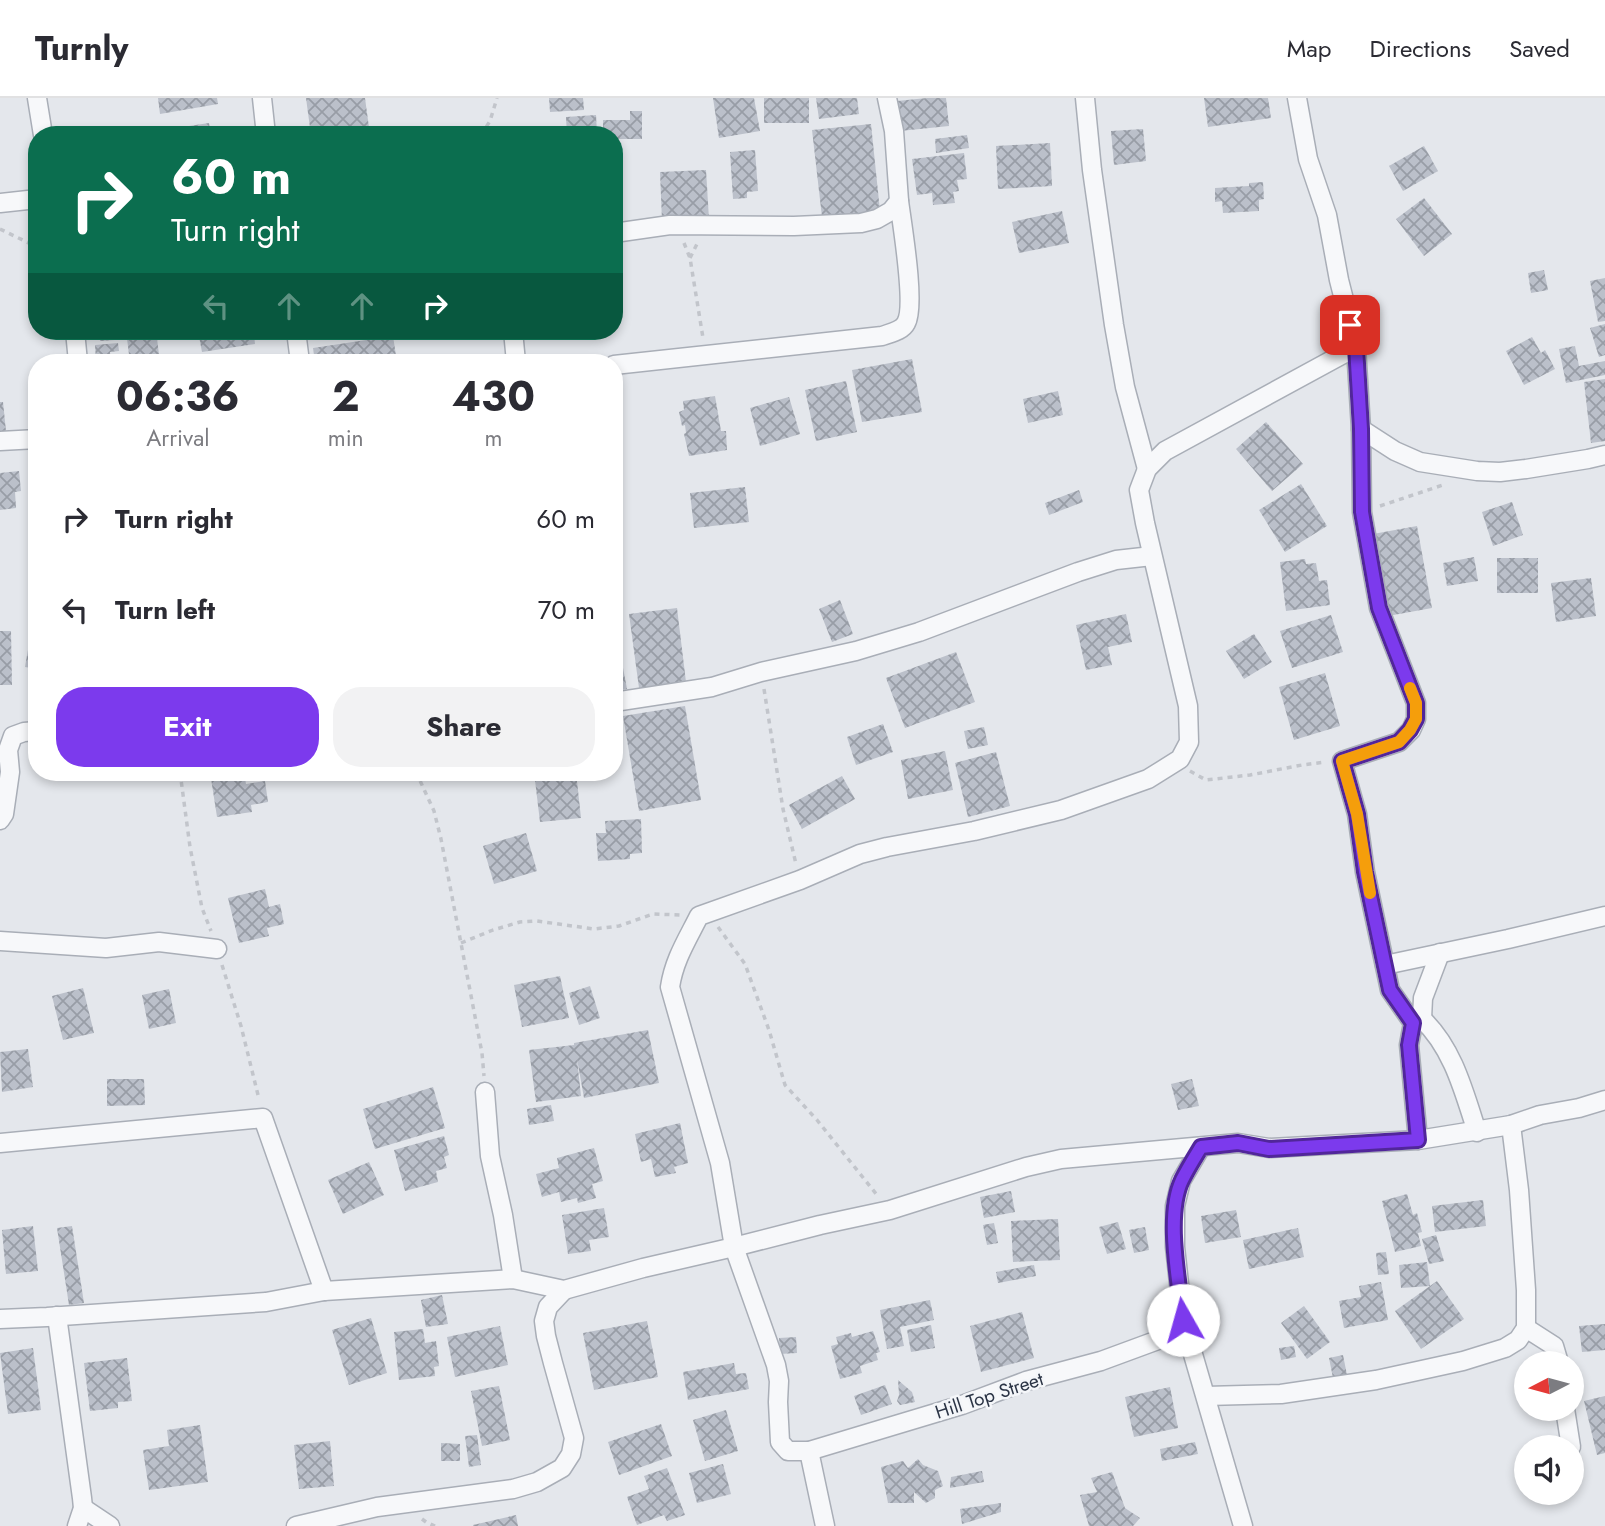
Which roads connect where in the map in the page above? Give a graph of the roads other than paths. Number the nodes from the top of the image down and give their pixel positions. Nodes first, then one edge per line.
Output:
1 (37, 98) edge
2 (262, 98) edge
3 (887, 98) edge
4 (1085, 98) edge
5 (1297, 98) edge
6 (42, 126) edge
7 (265, 126) edge
8 (28, 200) edge
9 (899, 201) junction
10 (0, 203) edge
11 (623, 232) edge
12 (1356, 347) junction
13 (623, 364) edge
14 (1361, 429) junction
15 (28, 439) edge
16 (0, 441) edge
17 (1605, 455) edge
18 (1147, 469) junction
19 (1152, 556) junction
20 (623, 701) edge
21 (28, 732) edge
22 (0, 820) edge
23 (1605, 916) edge
24 (0, 941) edge
25 (217, 949) dead end
26 (1440, 953) junction
27 (1385, 965) junction
28 (1418, 1021) junction
29 (485, 1093) road end
30 (1605, 1100) edge
31 (1511, 1125) junction
32 (1477, 1132) junction
33 (1418, 1140) junction
34 (0, 1143) edge
35 (1201, 1147) junction
36 (1170, 1149) junction
37 (1181, 1181) junction
38 (734, 1247) junction
39 (513, 1279) junction
40 (564, 1290) junction
41 (324, 1292) junction
42 (57, 1316) junction
43 (0, 1319) edge
44 (1183, 1320) junction
45 (1526, 1328) junction
46 (1555, 1351) edge
47 (1206, 1396) junction
48 (809, 1451) junction
49 (83, 1508) junction
50 (77, 1526) edge
51 (110, 1526) edge
52 (296, 1526) edge
53 (825, 1526) edge
54 (1243, 1526) edge

1 - 6 street
2 - 7 street
3 - 9 street
4 - 18 street
5 - 12 street
8 - 10 street
9 - 11 street
9 - 13 street
12 - 14 street
12 - 18 street
14 - 17 street
14 - 27 street
15 - 16 street
18 - 19 street
19 - 20 street
19 - 38 street
21 - 22 street
23 - 26 street
24 - 25 street
26 - 27 street
26 - 28 street
27 - 28 street
28 - 32 street
28 - 33 street
29 - 39 street
30 - 31 street
31 - 32 street
31 - 45 street
32 - 33 street
33 - 35 street
34 - 41 street
35 - 36 street
35 - 37 street
36 - 37 street
36 - 38 street
37 - 44 street
38 - 40 street
38 - 48 street, Hill Top Street
39 - 40 street
39 - 41 street
40 - 52 street
41 - 42 street
42 - 43 street
42 - 49 street
44 - 47 street
44 - 48 street, Hill Top Street
45 - 46 street
45 - 47 street
47 - 54 street
48 - 53 street
49 - 50 street
49 - 51 street

